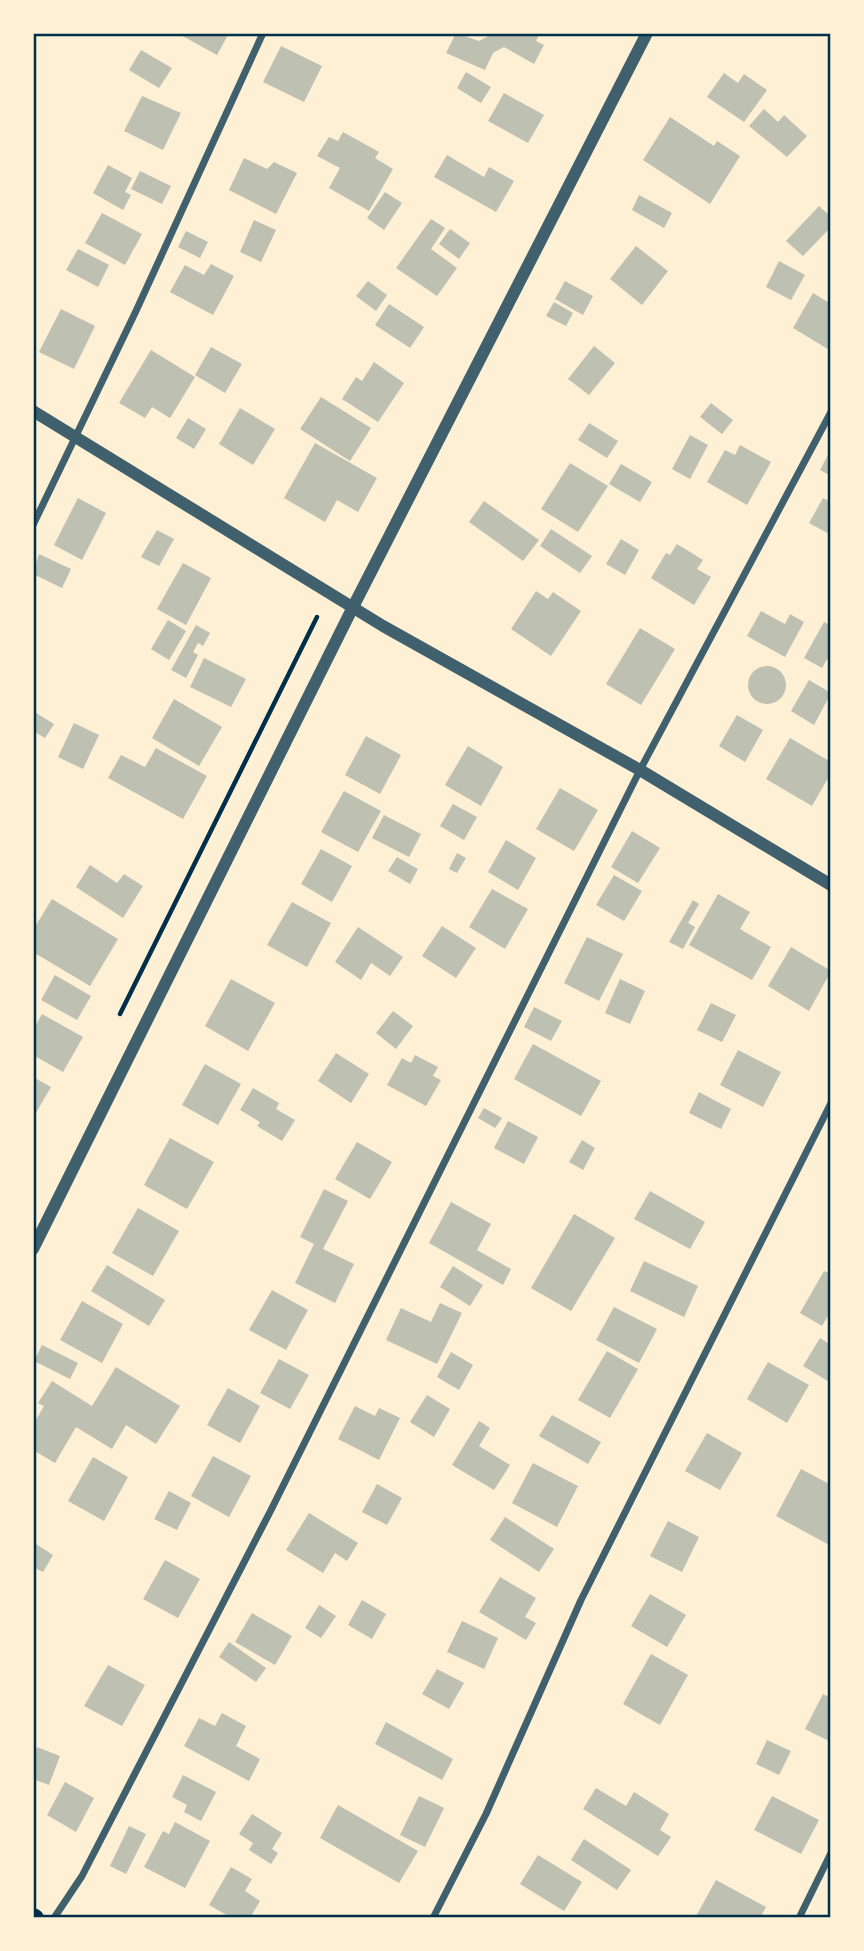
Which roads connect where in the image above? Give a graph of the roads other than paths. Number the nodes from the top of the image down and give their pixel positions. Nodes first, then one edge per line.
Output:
1 (263, 33) edge
2 (647, 33) edge
3 (33, 411) edge
4 (831, 412) edge
5 (76, 437) junction
6 (33, 525) edge
7 (353, 607) junction
8 (640, 770) junction
9 (831, 885) edge
10 (831, 1103) edge
11 (33, 1249) edge
12 (831, 1853) edge
13 (54, 1918) edge
14 (433, 1918) edge
15 (799, 1918) edge

1 - 5 street
2 - 7 street
3 - 5 street
4 - 8 street
5 - 6 street
5 - 7 street
7 - 8 street
7 - 11 street
8 - 9 street
8 - 13 street
10 - 14 street
12 - 15 street

